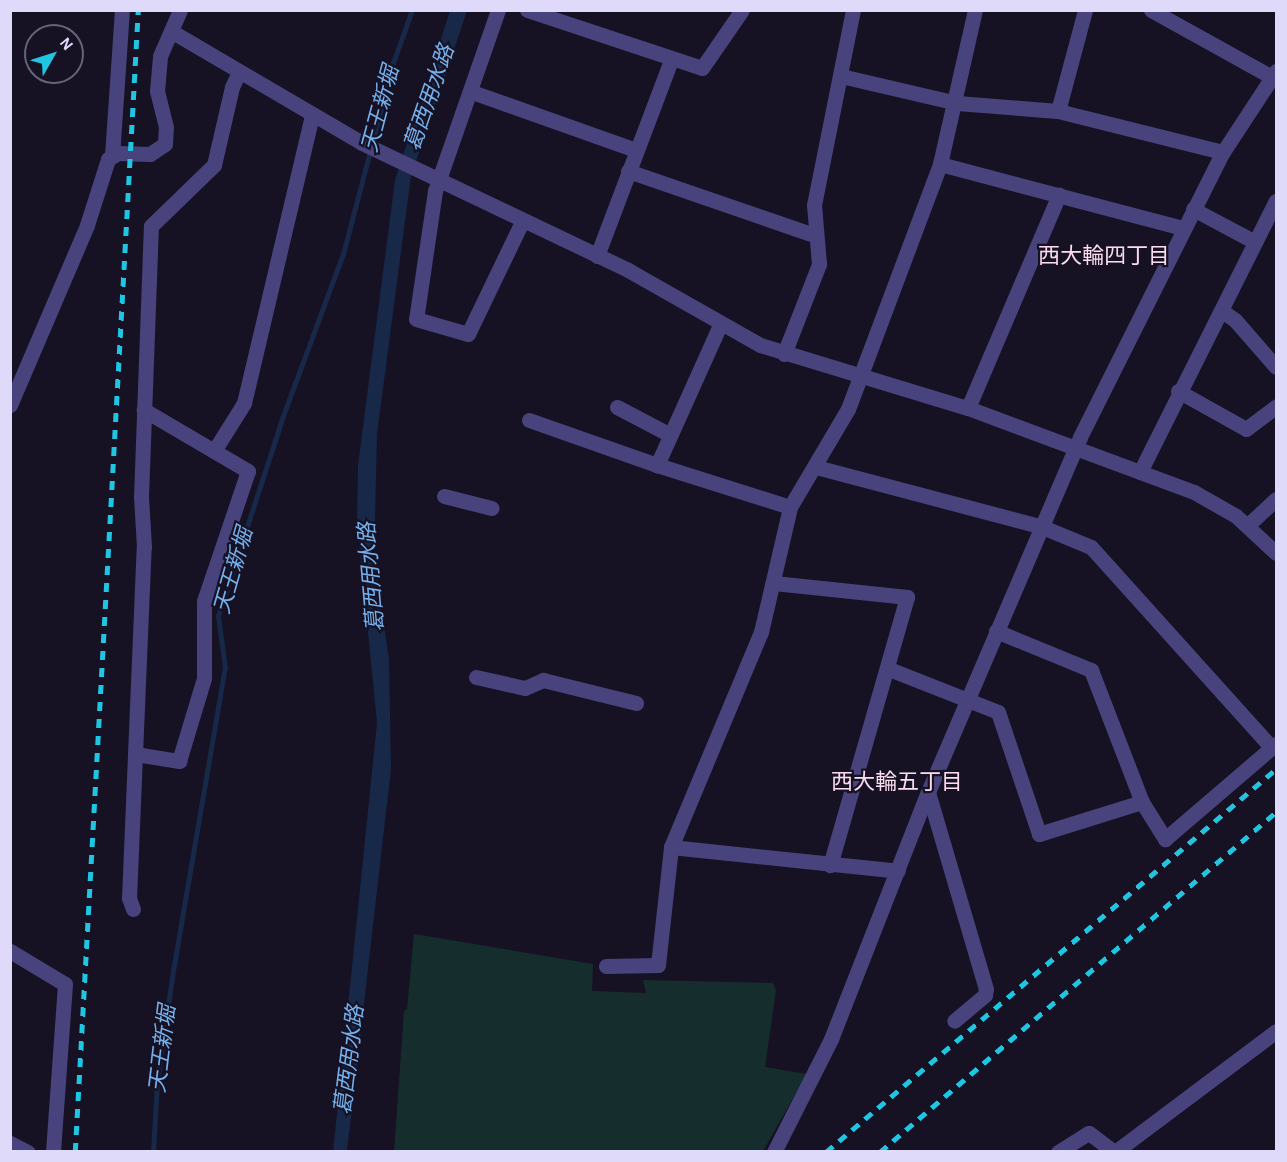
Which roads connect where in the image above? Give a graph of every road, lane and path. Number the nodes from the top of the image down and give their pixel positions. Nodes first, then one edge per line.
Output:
1 (122, 10) edge
2 (180, 10) edge
3 (498, 10) edge
4 (527, 10) edge
5 (742, 10) edge
6 (854, 10) edge
7 (975, 10) edge
8 (1085, 10) edge
9 (1151, 10) edge
10 (171, 32) junction
11 (671, 60) junction
12 (239, 72) junction
13 (1274, 74) edge
14 (842, 76) junction
15 (472, 92) junction
16 (957, 103) junction
17 (1058, 111) junction
18 (312, 115) junction
19 (636, 150) junction
20 (1223, 152) junction
21 (112, 156) junction
22 (940, 164) junction
23 (627, 171) junction
24 (438, 181) junction
25 (1059, 195) junction
26 (1276, 201) edge
27 (1192, 209) junction
28 (522, 222) junction
29 (1182, 228) junction
30 (814, 235) junction
31 (1255, 242) junction
32 (597, 256) junction
33 (1222, 311) junction
34 (720, 325) junction
35 (784, 354) junction
36 (1276, 367) edge
37 (863, 376) junction
38 (1178, 391) junction
39 (10, 405) edge
40 (1276, 406) edge
41 (616, 407) dead end
42 (968, 408) junction
43 (144, 410) junction
44 (529, 420) dead end
45 (670, 435) junction
46 (1075, 447) junction
47 (214, 451) junction
48 (657, 465) junction
49 (816, 467) junction
50 (1140, 472) junction
51 (444, 496) dead end
52 (1276, 499) edge
53 (790, 507) junction
54 (491, 508) dead end
55 (1248, 525) junction
56 (1040, 526) junction
57 (1276, 553) edge
58 (774, 583) junction
59 (996, 631) junction
60 (888, 669) junction
61 (476, 677) dead end
62 (968, 699) junction
63 (636, 703) dead end
64 (1274, 746) edge
65 (135, 754) junction
66 (928, 792) junction
67 (1142, 802) junction
68 (671, 847) junction
69 (830, 865) junction
70 (898, 871) junction
71 (133, 909) dead end
72 (10, 951) edge
73 (606, 966) dead end
74 (954, 1021) dead end
75 (1276, 1031) edge
76 (10, 1143) edge
77 (28, 1152) edge
78 (53, 1152) edge
79 (774, 1152) edge
80 (1058, 1152) edge
81 (1114, 1152) edge

1 - 21 street
2 - 10 street
3 - 15 street
4 - 11 street
5 - 11 street
6 - 14 street
7 - 16 street
8 - 17 street
9 - 13 street
10 - 12 street
10 - 21 street
11 - 19 street
12 - 18 street
12 - 43 street
13 - 20 street
14 - 16 street
14 - 30 street
15 - 19 street
15 - 24 street
16 - 17 street
16 - 22 street
17 - 20 street
18 - 24 street
18 - 47 street
19 - 23 street
20 - 27 street
21 - 39 street
22 - 25 street
22 - 37 street
23 - 30 street
23 - 32 street
24 - 28 street
24 - 28 street
25 - 29 street
25 - 42 street
26 - 31 street
27 - 29 street
27 - 31 street
28 - 32 street
29 - 46 street
30 - 35 street
31 - 33 street
32 - 34 street
33 - 36 street
33 - 38 street
34 - 35 street
34 - 45 street
35 - 37 street
37 - 42 street
37 - 49 street
38 - 40 street
38 - 50 street
41 - 45 street
42 - 46 street
43 - 47 street
43 - 65 street
44 - 48 street
45 - 48 street
46 - 50 street
46 - 56 street
47 - 65 street
48 - 53 street
49 - 53 street
49 - 56 street
50 - 55 street
51 - 54 street
52 - 55 street
53 - 58 street
55 - 57 street
56 - 59 street
56 - 64 street
58 - 60 street
58 - 68 street
59 - 62 street
59 - 67 street
60 - 62 street
60 - 69 street
61 - 63 street
62 - 66 street
62 - 67 street
64 - 67 street
65 - 71 street
66 - 70 street
66 - 74 street
68 - 69 street
68 - 73 street
69 - 70 street
70 - 79 street
72 - 78 street
75 - 81 street
76 - 77 street
80 - 81 street

